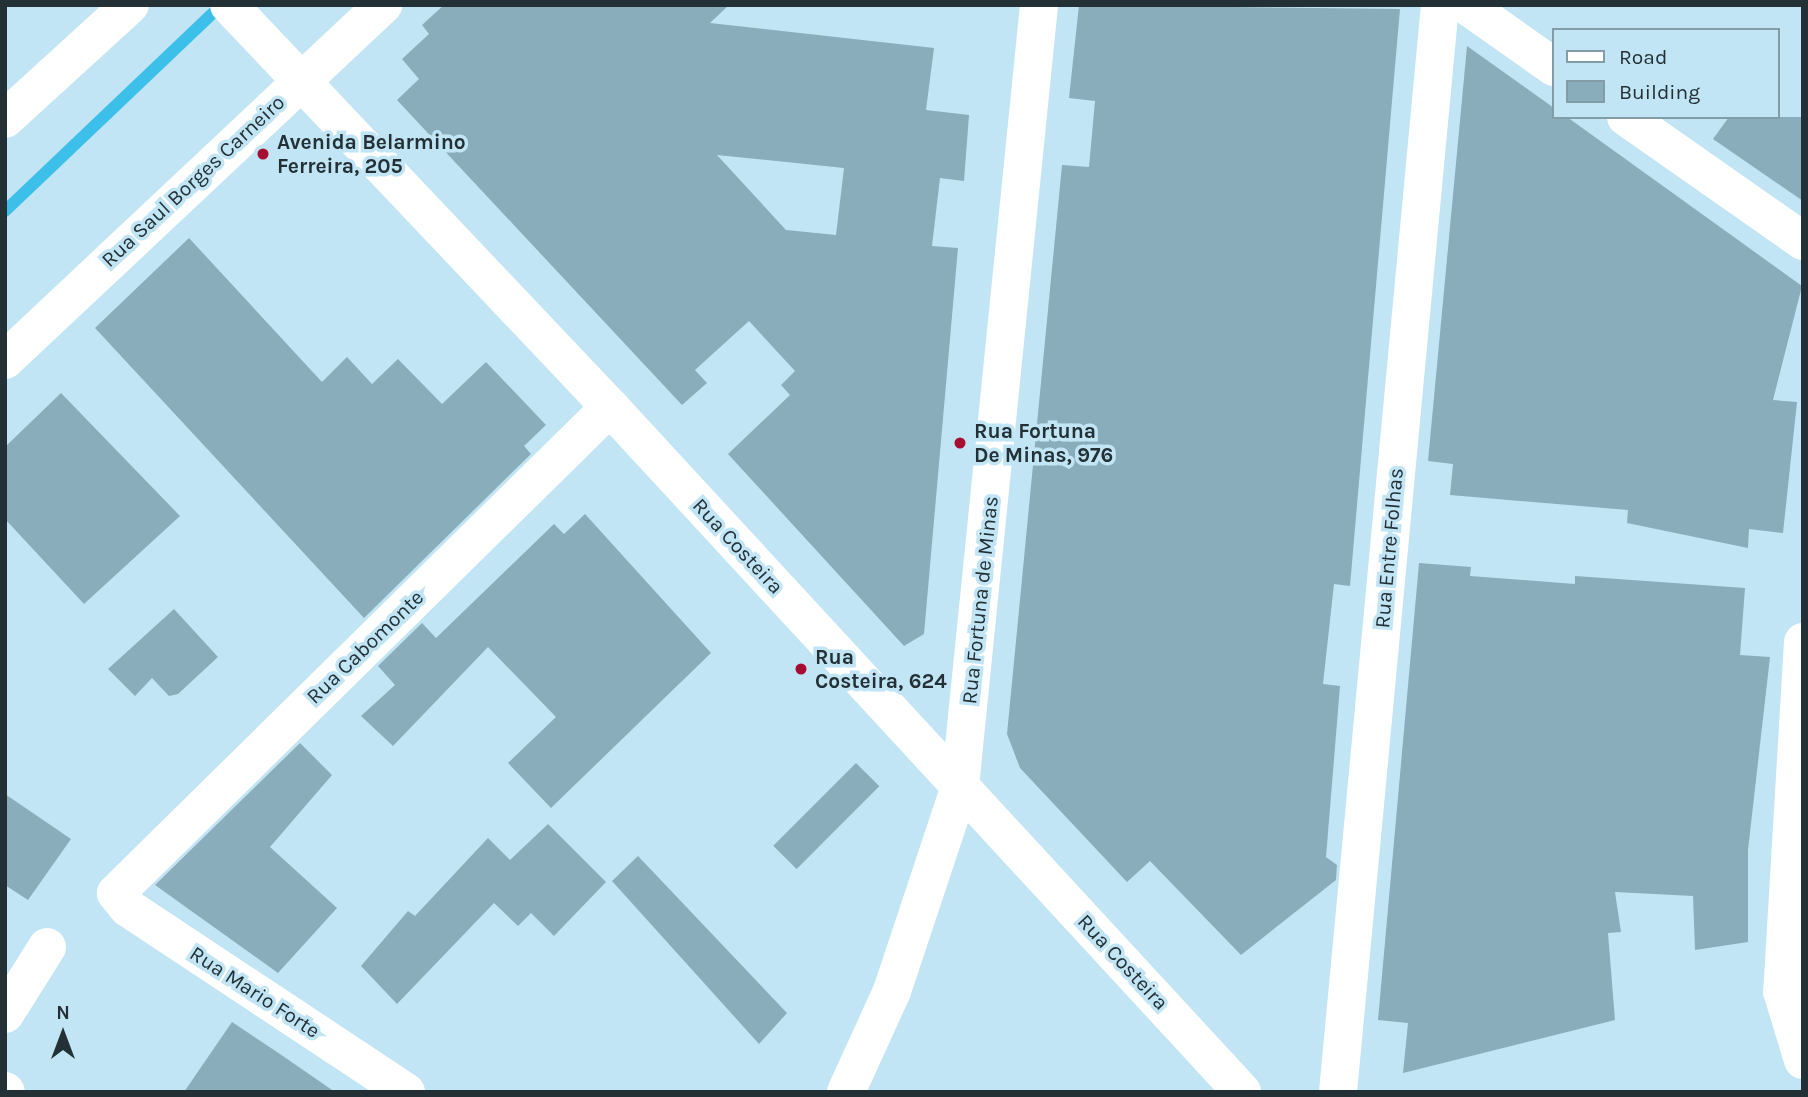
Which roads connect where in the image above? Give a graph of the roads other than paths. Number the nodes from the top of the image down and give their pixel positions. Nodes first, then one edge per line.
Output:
1 (130, 5) edge
2 (229, 5) edge
3 (383, 5) edge
4 (1039, 5) edge
5 (1440, 5) edge
6 (1466, 5) edge
7 (1552, 66) edge
8 (301, 79) junction
9 (5, 119) edge
10 (1629, 119) edge
11 (1803, 241) edge
12 (5, 360) edge
13 (610, 407) junction
14 (1803, 642) edge
15 (960, 786) junction
16 (119, 885) joint
17 (47, 947) dead end
18 (5, 1014) edge
19 (1803, 1060) edge
20 (406, 1092) edge
21 (846, 1092) edge
22 (1242, 1092) edge
23 (1338, 1092) edge

1 - 9 street
2 - 8 street, Rua Costeira
3 - 8 street, Rua Saul Borges Carneiro
4 - 15 street, Rua Fortuna de Minas
5 - 23 street, Rua Entre Folhas
6 - 7 street
8 - 12 street, Rua Saul Borges Carneiro
8 - 13 street, Rua Costeira
10 - 11 street
13 - 15 street, Rua Costeira
13 - 16 street, Rua Cabomonte
14 - 19 street
15 - 21 street, Rua Fortuna de Minas
15 - 22 street, Rua Costeira
16 - 20 street, Rua Mario Forte
17 - 18 street

